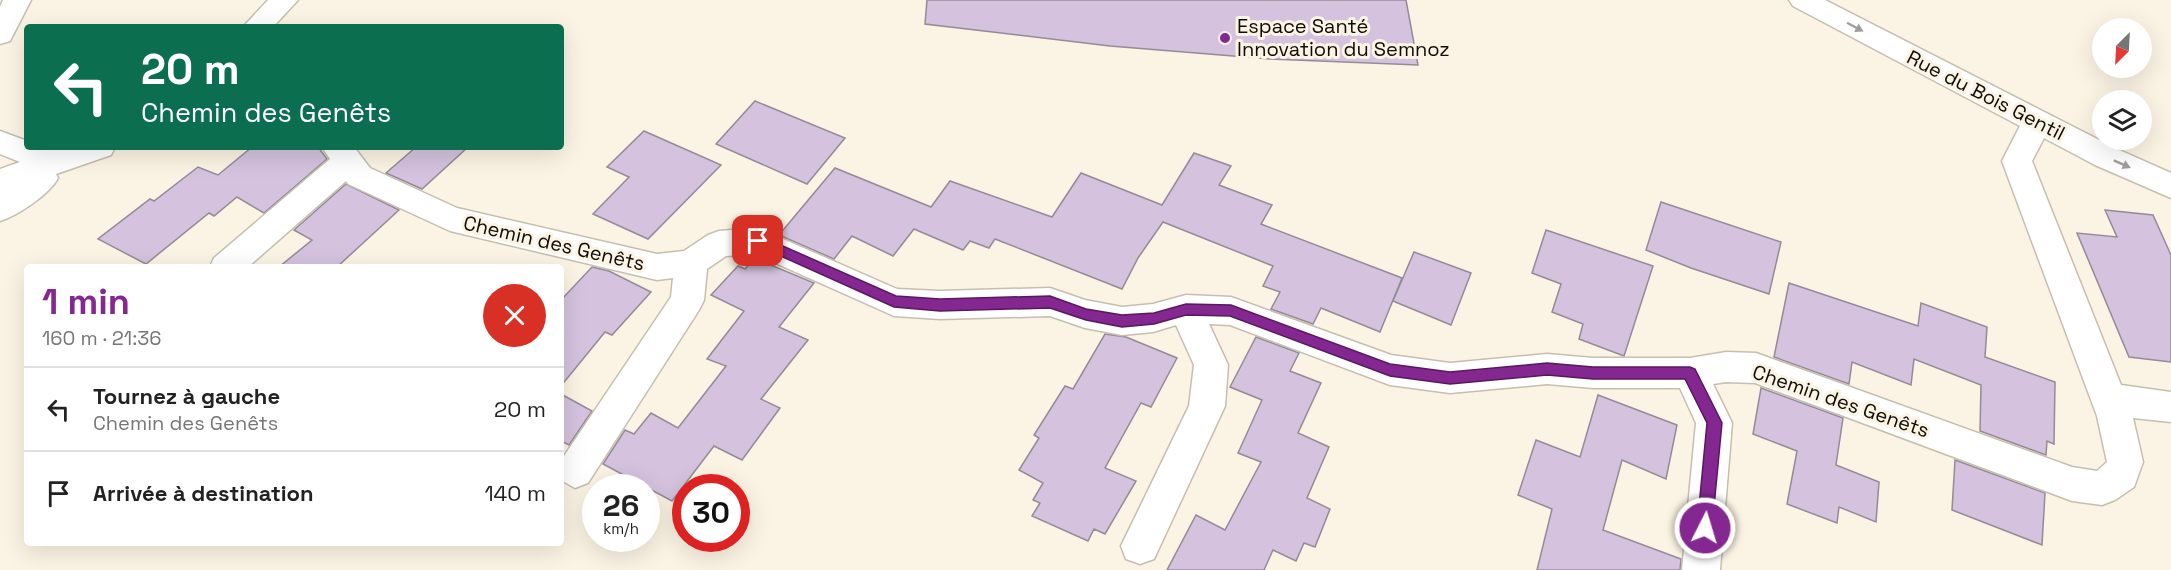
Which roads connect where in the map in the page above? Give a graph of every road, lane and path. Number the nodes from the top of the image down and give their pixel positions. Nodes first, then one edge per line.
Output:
1 (17, 0) edge
2 (284, 0) edge
3 (1803, 0) edge
4 (260, 24) edge
5 (0, 34) edge
6 (2037, 122) junction
7 (0, 142) edge
8 (92, 151) edge
9 (342, 154) edge
10 (0, 181) edge
11 (2171, 186) edge
12 (0, 209) edge
13 (691, 263) junction
14 (229, 264) edge
15 (1186, 309) junction
16 (1690, 373) junction
17 (2108, 399) junction
18 (2171, 407) edge
19 (575, 471) dead end
20 (1140, 546) dead end
21 (1701, 570) edge

1 - 5 street
2 - 4 street
3 -> 6 street, Rue du Bois Gentil
6 -> 11 street, Rue du Bois Gentil
6 - 17 street, Chemin des Genêts
7 - 8 street
8 - 10 street
8 - 12 street
9 - 13 street, Chemin des Genêts
9 - 14 street
13 - 15 street, Chemin des Genêts
13 - 19 street
15 - 16 street, Chemin des Genêts
15 - 20 street
16 - 17 street, Chemin des Genêts
16 - 21 street
17 - 18 street

